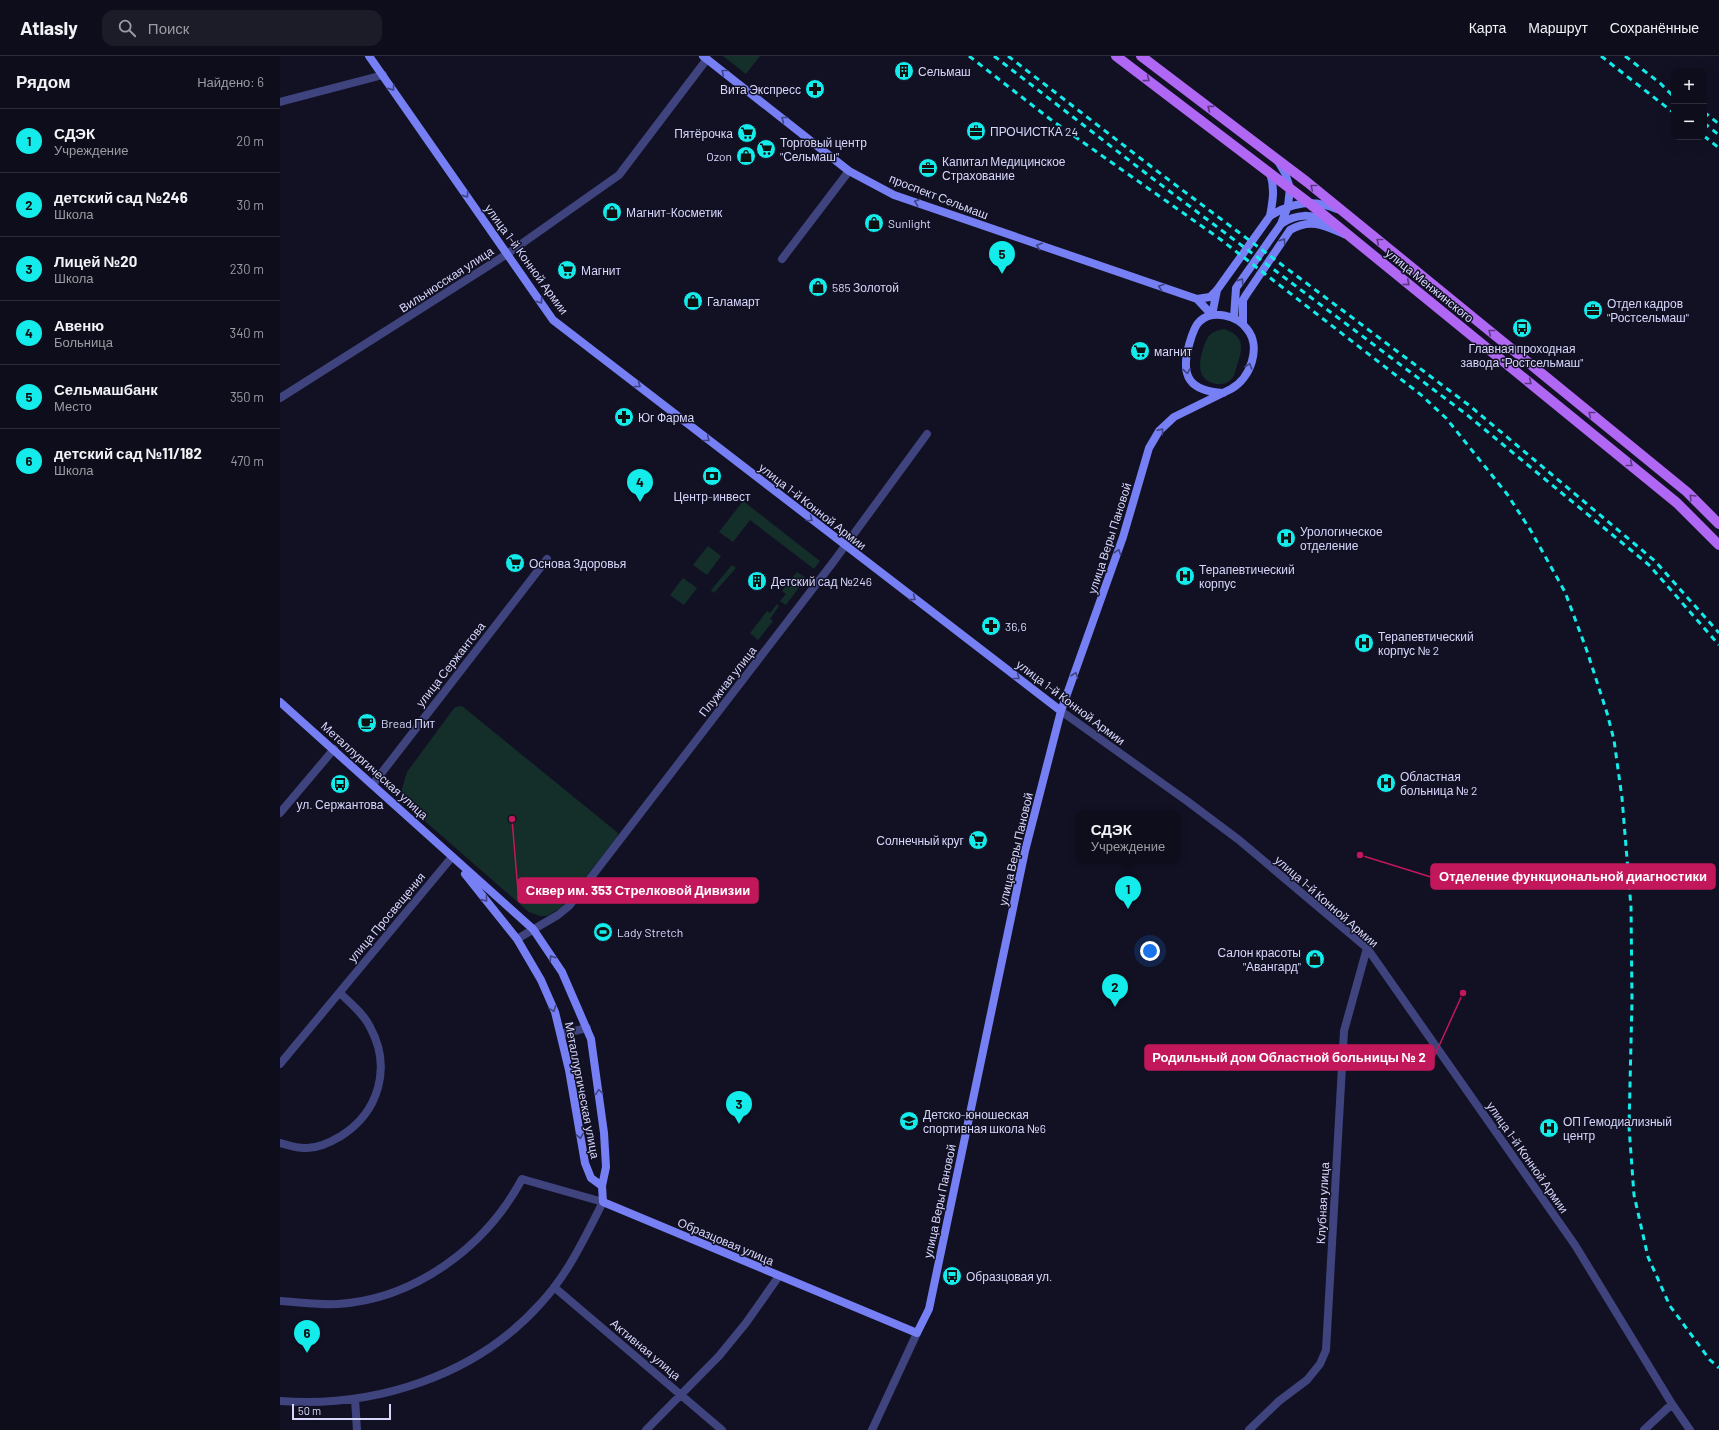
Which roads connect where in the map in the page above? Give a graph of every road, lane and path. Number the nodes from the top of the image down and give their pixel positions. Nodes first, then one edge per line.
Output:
1 (369, 56) edge
2 (1116, 56) edge
3 (1140, 56) edge
4 (705, 58) edge
5 (383, 76) junction
6 (280, 102) edge
7 (1277, 159) junction
8 (849, 171) junction
9 (1270, 172) junction
10 (1290, 188) junction
11 (1309, 202) junction
12 (1288, 206) junction
13 (1343, 212) junction
14 (1270, 216) junction
15 (1281, 224) junction
16 (1335, 224) junction
17 (1355, 240) junction
18 (507, 254) junction
19 (782, 259) dead end
20 (1217, 290) junction
21 (1197, 299) junction
22 (1212, 315) junction
23 (1234, 318) junction
24 (1243, 324) junction
25 (1223, 393) junction
26 (280, 398) edge
27 (927, 434) dead end
28 (1719, 524) edge
29 (1719, 545) edge
30 (845, 546) junction
31 (547, 559) dead end
32 (280, 702) edge
33 (1061, 711) junction
34 (334, 750) junction
35 (373, 784) junction
36 (280, 813) edge
37 (452, 858) junction
38 (533, 929) junction
39 (517, 939) junction
40 (1367, 948) junction
41 (340, 993) junction
42 (587, 1028) junction
43 (561, 1034) junction
44 (280, 1064) edge
45 (280, 1143) edge
46 (602, 1186) junction
47 (603, 1202) junction
48 (779, 1276) junction
49 (554, 1287) junction
50 (280, 1301) edge
51 (917, 1333) junction
52 (681, 1395) junction
53 (355, 1399) junction
54 (280, 1401) edge
55 (1672, 1404) junction
56 (357, 1430) edge
57 (646, 1430) edge
58 (722, 1430) edge
59 (872, 1430) edge
60 (1249, 1430) edge
61 (1644, 1430) edge
62 (1690, 1430) edge

1 - 5 main road, улица 1-й Конной Армии
2 -> 9 main road, улица Менжинского
7 -> 3 main road, улица Менжинского
8 -> 4 main road, проспект Сельмаш
4 - 18 street, Вильнюсская улица
5 - 6 street
5 -> 18 main road, улица 1-й Конной Армии
7 - 10 main road
13 -> 7 main road, улица Менжинского
8 - 19 street
21 -> 8 main road, проспект Сельмаш
9 - 10 main road, улица Менжинского
9 - 14 main road
10 - 11 main road, улица Менжинского
10 - 12 main road
11 - 12 main road
11 - 13 main road
11 - 16 main road, улица Менжинского
12 - 14 main road
12 - 15 main road
28 -> 13 main road, улица Менжинского
14 - 20 main road
15 - 16 main road
23 -> 15 main road
16 - 17 main road, улица Менжинского
24 -> 17 main road
17 -> 29 main road, улица Менжинского
18 - 26 street, Вильнюсская улица
18 -> 30 main road, улица 1-й Конной Армии
20 - 21 main road
20 - 22 main road
21 - 22 main road
22 - 23 main road
22 -> 25 main road
23 - 24 main road
25 -> 24 main road, улица Веры Пановой
33 -> 25 main road, улица Веры Пановой
27 - 30 street, Плужная улица
30 -> 33 main road, улица 1-й Конной Армии
30 - 38 street, Плужная улица
31 - 35 street, улица Сержантова
32 - 34 main road, Металлургическая улица
33 - 40 street, улица 1-й Конной Армии
33 - 51 main road, улица Веры Пановой
34 - 35 main road, Металлургическая улица
34 - 36 street
35 - 37 main road, Металлургическая улица
37 - 38 main road, Металлургическая улица
37 -> 39 main road, Металлургическая улица
37 - 41 street, улица Просвещения
38 - 39 street, Плужная улица
42 -> 38 main road, Металлургическая улица
39 -> 43 main road, Металлургическая улица
40 - 55 street, улица 1-й Конной Армии
40 - 60 street, Клубная улица
41 - 44 street, улица Просвещения
41 - 45 street
42 - 43 street
46 -> 42 main road, Металлургическая улица
43 -> 46 main road, Металлургическая улица
46 - 47 main road, Металлургическая улица
47 - 48 main road, Образцовая улица
47 - 49 street
47 - 50 street, Образцовая улица
48 - 51 main road, Образцовая улица
48 - 52 street
49 - 52 street, Активная улица
49 - 53 street
51 - 59 street, улица Веры Пановой
52 - 57 street
52 - 58 street, Активная улица
53 - 54 street
53 - 56 street
55 - 61 street
55 - 62 street, улица 1-й Конной Армии

